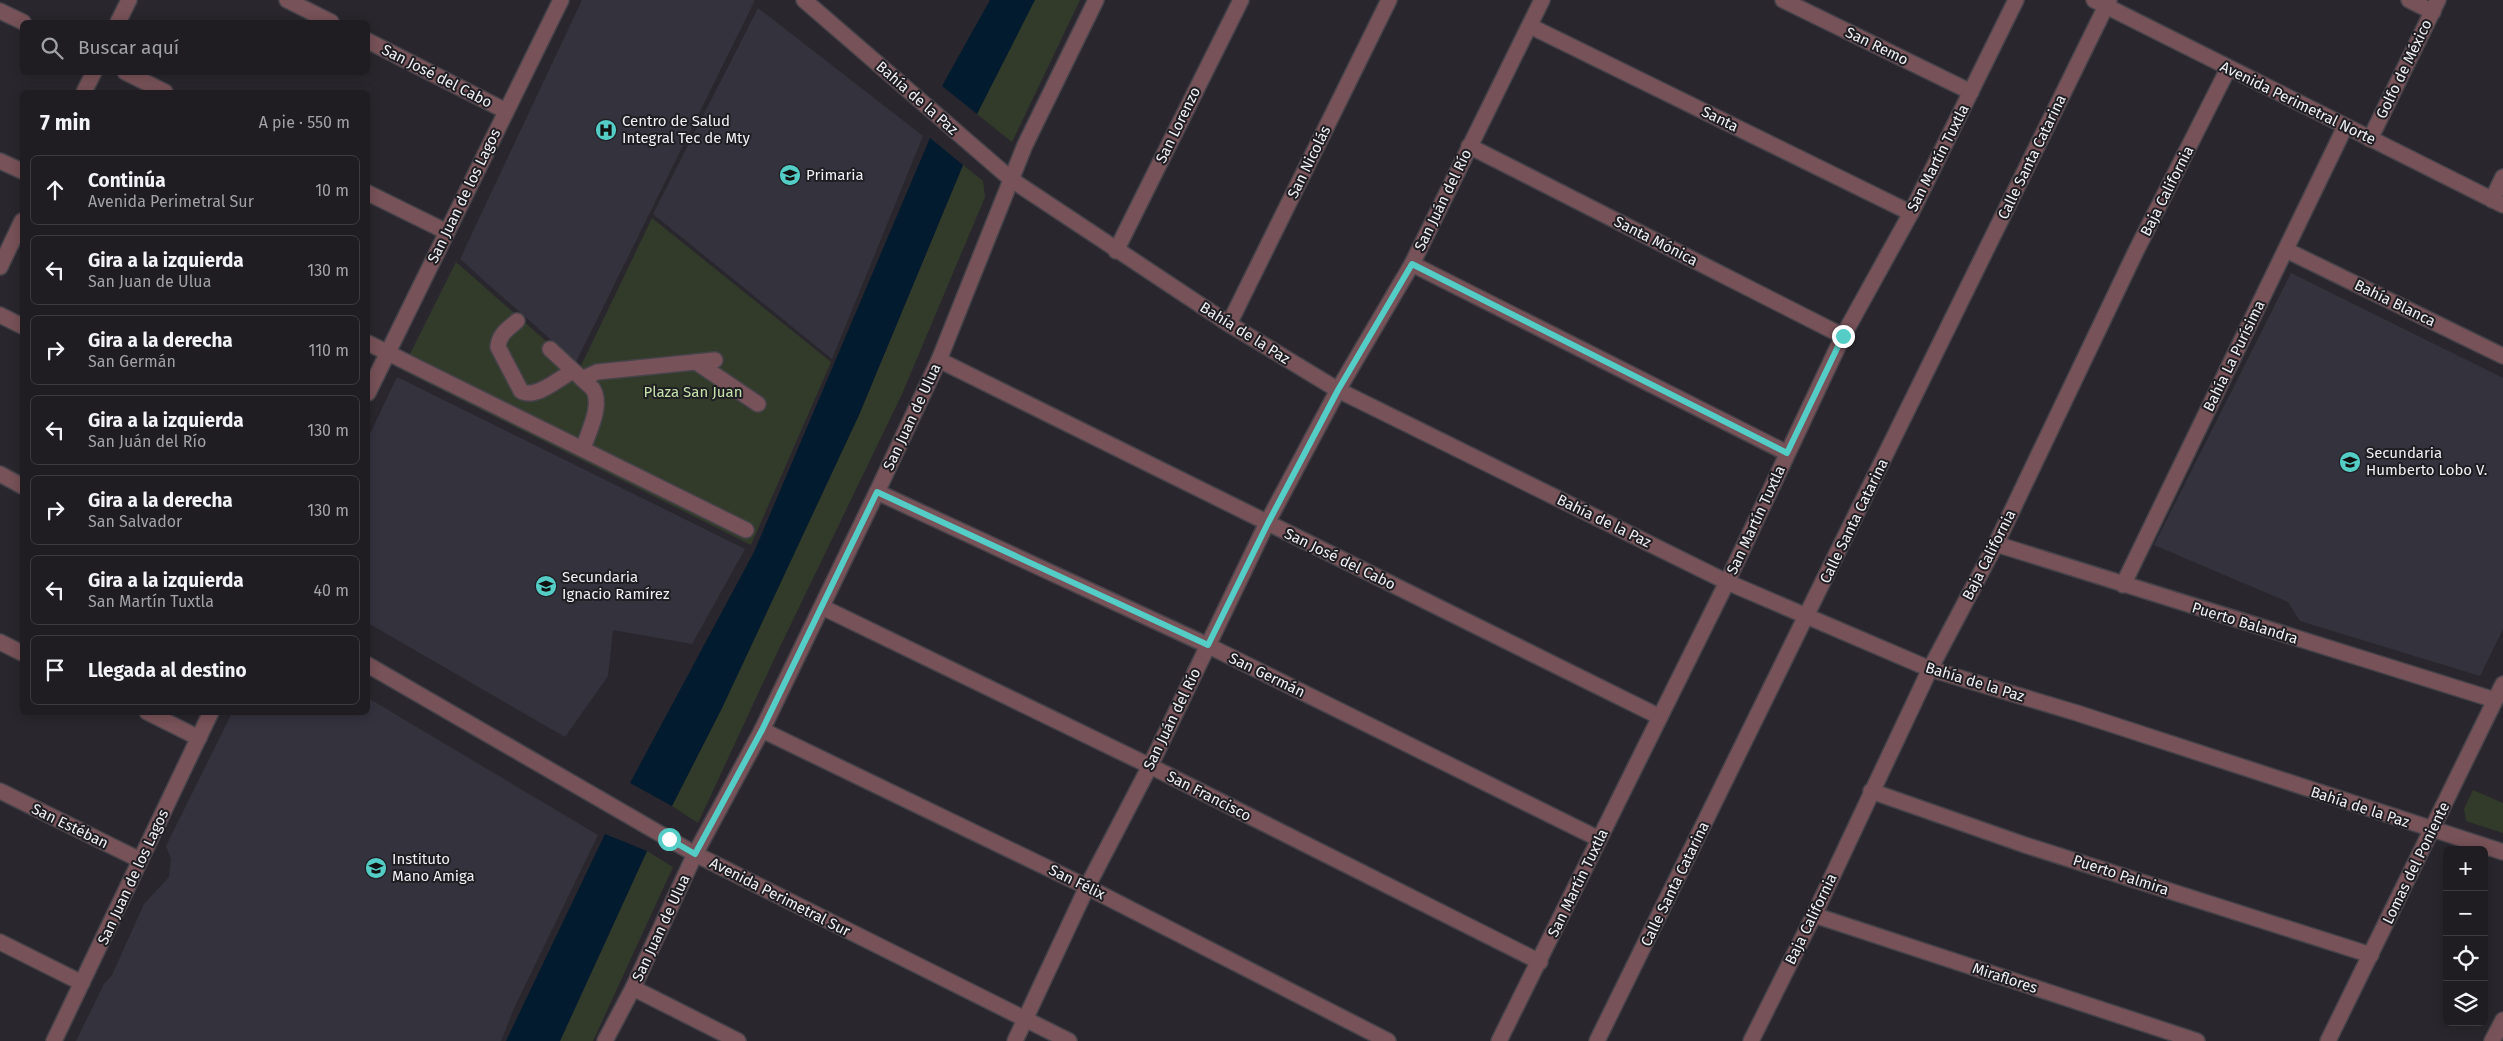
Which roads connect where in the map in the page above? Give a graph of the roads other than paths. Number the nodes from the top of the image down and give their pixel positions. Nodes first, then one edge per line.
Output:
1 (129, 0) edge
2 (287, 0) edge
3 (561, 0) edge
4 (804, 0) edge
5 (1096, 0) edge
6 (1241, 0) edge
7 (1389, 0) edge
8 (1542, 0) edge
9 (1783, 0) edge
10 (2016, 0) edge
11 (2409, 0) edge
12 (2103, 2) edge
13 (2435, 6) edge
14 (0, 12) edge
15 (119, 20) edge
16 (327, 20) edge
17 (20, 21) edge
18 (1530, 26) junction
19 (370, 42) edge
20 (2228, 68) junction
21 (92, 75) edge
22 (131, 75) edge
23 (85, 90) edge
24 (161, 90) edge
25 (1971, 92) junction
26 (506, 110) junction
27 (2346, 127) junction
28 (2370, 139) junction
29 (1469, 146) junction
30 (0, 161) edge
31 (20, 171) edge
32 (2503, 177) edge
33 (1012, 180) junction
34 (370, 194) edge
35 (2497, 202) edge
36 (1911, 213) junction
37 (20, 225) edge
38 (446, 232) junction
39 (2286, 250) junction
40 (1116, 251) junction
41 (1412, 264) junction
42 (0, 267) edge
43 (0, 315) edge
44 (517, 321) dead end
45 (1229, 324) junction
46 (20, 325) edge
47 (1843, 336) junction
48 (370, 344) edge
49 (550, 349) dead end
50 (387, 353) junction
51 (2503, 356) edge
52 (715, 360) dead end
53 (939, 360) junction
54 (696, 362) junction
55 (578, 375) junction
56 (370, 388) edge
57 (1338, 390) junction
58 (758, 404) dead end
59 (583, 449) junction
60 (1787, 453) junction
61 (0, 474) edge
62 (20, 485) edge
63 (877, 492) junction
64 (1268, 523) junction
65 (746, 530) dead end
66 (1996, 544) junction
67 (1727, 582) junction
68 (2123, 585) junction
69 (822, 607) junction
70 (1807, 615) junction
71 (0, 642) edge
72 (1208, 645) junction
73 (20, 652) edge
74 (370, 666) edge
75 (1930, 669) junction
76 (2503, 684) edge
77 (2495, 700) junction
78 (153, 715) edge
79 (210, 715) edge
80 (1660, 717) junction
81 (762, 730) junction
82 (199, 738) junction
83 (1150, 766) junction
84 (0, 791) edge
85 (1871, 791) junction
86 (2432, 830) junction
87 (1599, 839) junction
88 (2503, 852) edge
89 (695, 854) junction
90 (140, 860) junction
91 (1088, 887) junction
92 (1814, 915) junction
93 (0, 942) edge
94 (2371, 955) junction
95 (1540, 962) junction
96 (82, 983) junction
97 (633, 988) junction
98 (1026, 1019) junction
99 (1753, 1040) edge
100 (54, 1041) edge
101 (605, 1041) edge
102 (738, 1041) edge
103 (1015, 1041) edge
104 (1069, 1041) edge
105 (1388, 1041) edge
106 (1500, 1041) edge
107 (1597, 1041) edge
108 (2197, 1041) edge
109 (2328, 1041) edge

1 - 15 street
2 - 16 street
3 - 26 street, San Juan de los Lagos
4 - 33 street, Bahía de la Paz
5 - 33 street, San Juan de Ulua
6 - 40 street, San Lorenzo
7 - 45 street, San Nicolás
8 - 18 street, San Juán del Río
9 - 25 street, San Remo
10 - 25 street, San Martín Tuxtla
11 - 13 street
12 - 20 street, Avenida Perimetral Norte
12 - 70 street, Calle Santa Catarina
13 - 28 street, Golfo de México
14 - 17 street
18 - 29 street, San Juán del Río
18 - 36 street, Santa
19 - 26 street, San José del Cabo
20 - 27 street, Avenida Perimetral Norte
20 - 66 street, Baja California
21 - 23 street
22 - 24 street
25 - 36 street, San Martín Tuxtla
26 - 38 street, San Juan de los Lagos
27 - 28 street, Avenida Perimetral Norte
27 - 39 street, Bahía La Purísima
28 - 35 street, Avenida Perimetral Norte
29 - 41 street, San Juán del Río
29 - 47 street, Santa Mónica
30 - 31 street
32 - 35 street
33 - 40 street, Bahía de la Paz
33 - 53 street, San Juan de Ulua
34 - 38 street
36 - 47 street, San Martín Tuxtla
37 - 42 street
38 - 50 street, San Juan de los Lagos
39 - 51 street, Bahía Blanca
39 - 68 street, Bahía La Purísima
40 - 45 street, Bahía de la Paz
41 - 57 street, San Juán del Río
41 - 60 street
43 - 46 street
44 - 55 street
45 - 57 street, Bahía de la Paz
47 - 60 street, San Martín Tuxtla
48 - 50 street
49 - 55 street
50 - 56 street, San Juan de los Lagos
50 - 59 street
52 - 54 street
53 - 63 street, San Juan de Ulua
53 - 64 street, San José del Cabo
54 - 55 street
54 - 58 street
55 - 59 street
57 - 64 street, San Juán del Río
57 - 67 street, Bahía de la Paz
59 - 65 street
60 - 67 street, San Martín Tuxtla
61 - 62 street
63 - 69 street, San Juan de Ulua
63 - 72 street, San Germán
64 - 72 street, San Juán del Río
64 - 80 street, San José del Cabo
66 - 68 street, Puerto Balandra
66 - 75 street, Baja California
67 - 70 street, Bahía de la Paz
67 - 80 street, San Martín Tuxtla
68 - 77 street, Puerto Balandra
69 - 81 street, San Juan de Ulua
69 - 83 street, San Francisco
70 - 75 street, Bahía de la Paz
70 - 107 street, Calle Santa Catarina
71 - 73 street
72 - 83 street, San Juán del Río
72 - 87 street, San Germán
74 - 89 street, Avenida Perimetral Sur
75 - 85 street, Baja California
75 - 86 street, Bahía de la Paz
76 - 77 street, Lomas del Poniente
77 - 86 street, Lomas del Poniente
78 - 82 street
79 - 82 street, San Juan de los Lagos
80 - 87 street, San Martín Tuxtla
81 - 89 street, San Juan de Ulua
81 - 91 street, San Félix
82 - 90 street, San Juan de los Lagos
83 - 91 street, San Juán del Río
83 - 95 street, San Francisco
84 - 90 street, San Estéban
85 - 92 street, Baja California
85 - 94 street, Puerto Palmira
86 - 88 street, Bahía de la Paz
86 - 94 street, Lomas del Poniente
87 - 95 street, San Martín Tuxtla
89 - 97 street, San Juan de Ulua
89 - 98 street, Avenida Perimetral Sur
90 - 96 street, San Juan de los Lagos
91 - 98 street, San Juán del Río
91 - 105 street, San Félix
92 - 99 street, Baja California
92 - 108 street, Miraflores
93 - 96 street
94 - 109 street, Lomas del Poniente
95 - 106 street, San Martín Tuxtla
96 - 100 street, San Juan de los Lagos
97 - 101 street, San Juan de Ulua
97 - 102 street
98 - 103 street, San Juán del Río
98 - 104 street, Avenida Perimetral Sur

